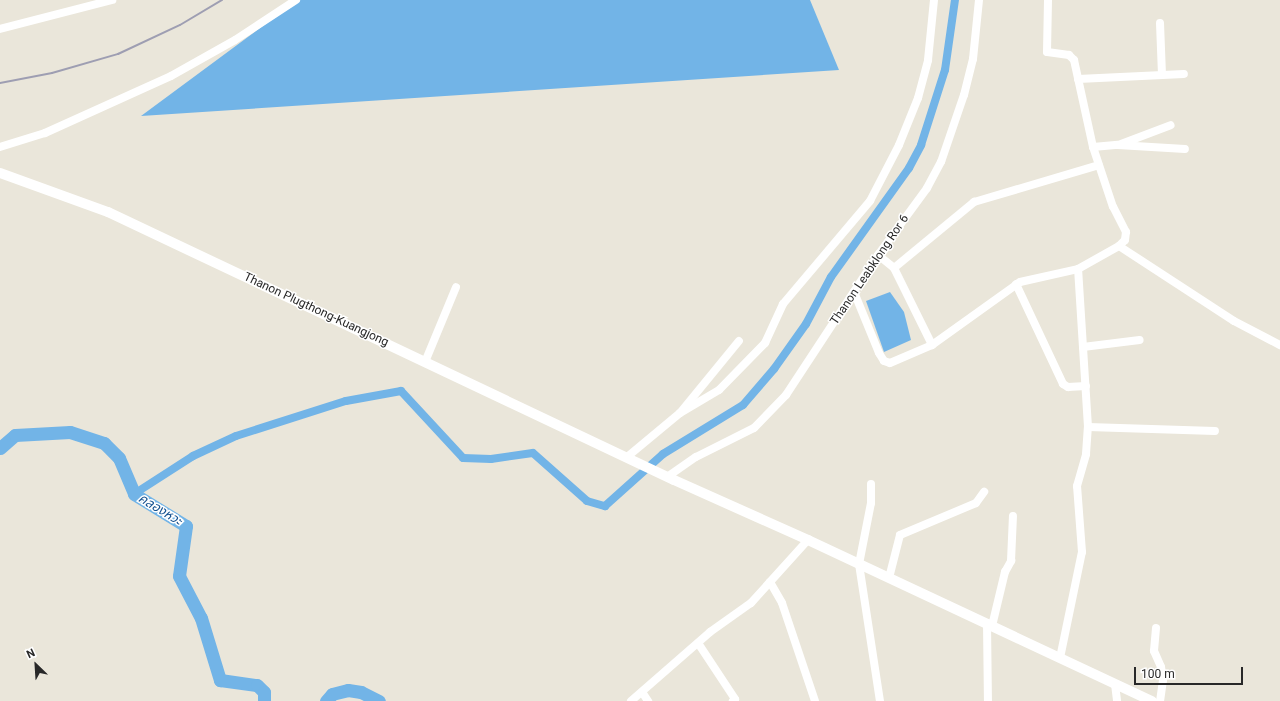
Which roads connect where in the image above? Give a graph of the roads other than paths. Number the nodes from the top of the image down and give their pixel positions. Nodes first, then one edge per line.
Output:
1 (112, 0) edge
2 (296, 0) edge
3 (934, 0) edge
4 (979, 0) edge
5 (1048, 0) edge
6 (1160, 23) dead end
7 (0, 29) edge
8 (1162, 74) junction
9 (1184, 74) dead end
10 (1078, 79) junction
11 (1171, 125) dead end
12 (1118, 145) junction
13 (0, 147) edge
14 (1093, 147) junction
15 (1185, 149) dead end
16 (1099, 165) junction
17 (0, 172) edge
18 (1119, 246) junction
19 (878, 255) junction
20 (894, 268) junction
21 (1078, 269) junction
22 (1016, 284) junction
23 (456, 287) dead end
24 (854, 292) junction
25 (1140, 340) dead end
26 (739, 341) dead end
27 (932, 345) junction
28 (1280, 345) edge
29 (1083, 347) junction
30 (425, 362) junction
31 (1086, 386) junction
32 (680, 413) junction
33 (1088, 427) junction
34 (1215, 431) dead end
35 (627, 457) junction
36 (667, 477) junction
37 (871, 484) dead end
38 (984, 492) dead end
39 (1013, 516) dead end
40 (808, 540) junction
41 (859, 564) junction
42 (889, 578) junction
43 (770, 582) junction
44 (990, 624) junction
45 (1156, 628) dead end
46 (698, 643) junction
47 (1060, 658) junction
48 (1115, 684) junction
49 (642, 692) junction
50 (631, 701) edge
51 (648, 701) edge
52 (733, 701) edge
53 (815, 701) edge
54 (880, 701) edge
55 (988, 701) edge
56 (1116, 701) edge
57 (1152, 701) edge
58 (1160, 701) edge

1 - 7 street
2 - 13 street
3 - 32 street
4 - 19 street, Thanon Leabklong Ror 6
5 - 10 street
6 - 8 street
8 - 9 street
8 - 10 street
10 - 14 street
11 - 12 street
12 - 14 street
12 - 15 street
14 - 16 street
16 - 18 street
16 - 20 street
17 - 30 street, Thanon Plugthong-Kuangjong
18 - 21 street
18 - 28 street
19 - 20 street
19 - 24 street, Thanon Leabklong Ror 6
20 - 27 street
21 - 22 street
21 - 29 street
22 - 27 street
22 - 31 street
23 - 30 street
24 - 27 street
24 - 36 street, Thanon Leabklong Ror 6
25 - 29 street
26 - 32 street
29 - 31 street
30 - 35 street, Thanon Plugthong-Kuangjong
31 - 33 street
32 - 35 street
33 - 34 street
33 - 47 street
35 - 36 street, Thanon Plugthong-Kuangjong
36 - 40 street, Thanon Plugthong-Kuangjong
37 - 41 street
38 - 42 street
39 - 44 street
40 - 41 street, Thanon Plugthong-Kuangjong
40 - 43 street
41 - 42 street, Thanon Plugthong-Kuangjong
41 - 54 street
42 - 44 street, Thanon Plugthong-Kuangjong
43 - 46 street
43 - 53 street
44 - 47 street, Thanon Plugthong-Kuangjong
44 - 55 street
45 - 58 street
46 - 49 street
46 - 52 street
47 - 48 street, Thanon Plugthong-Kuangjong
48 - 56 street
48 - 57 street, Thanon Plugthong-Kuangjong
49 - 50 street
49 - 51 street

